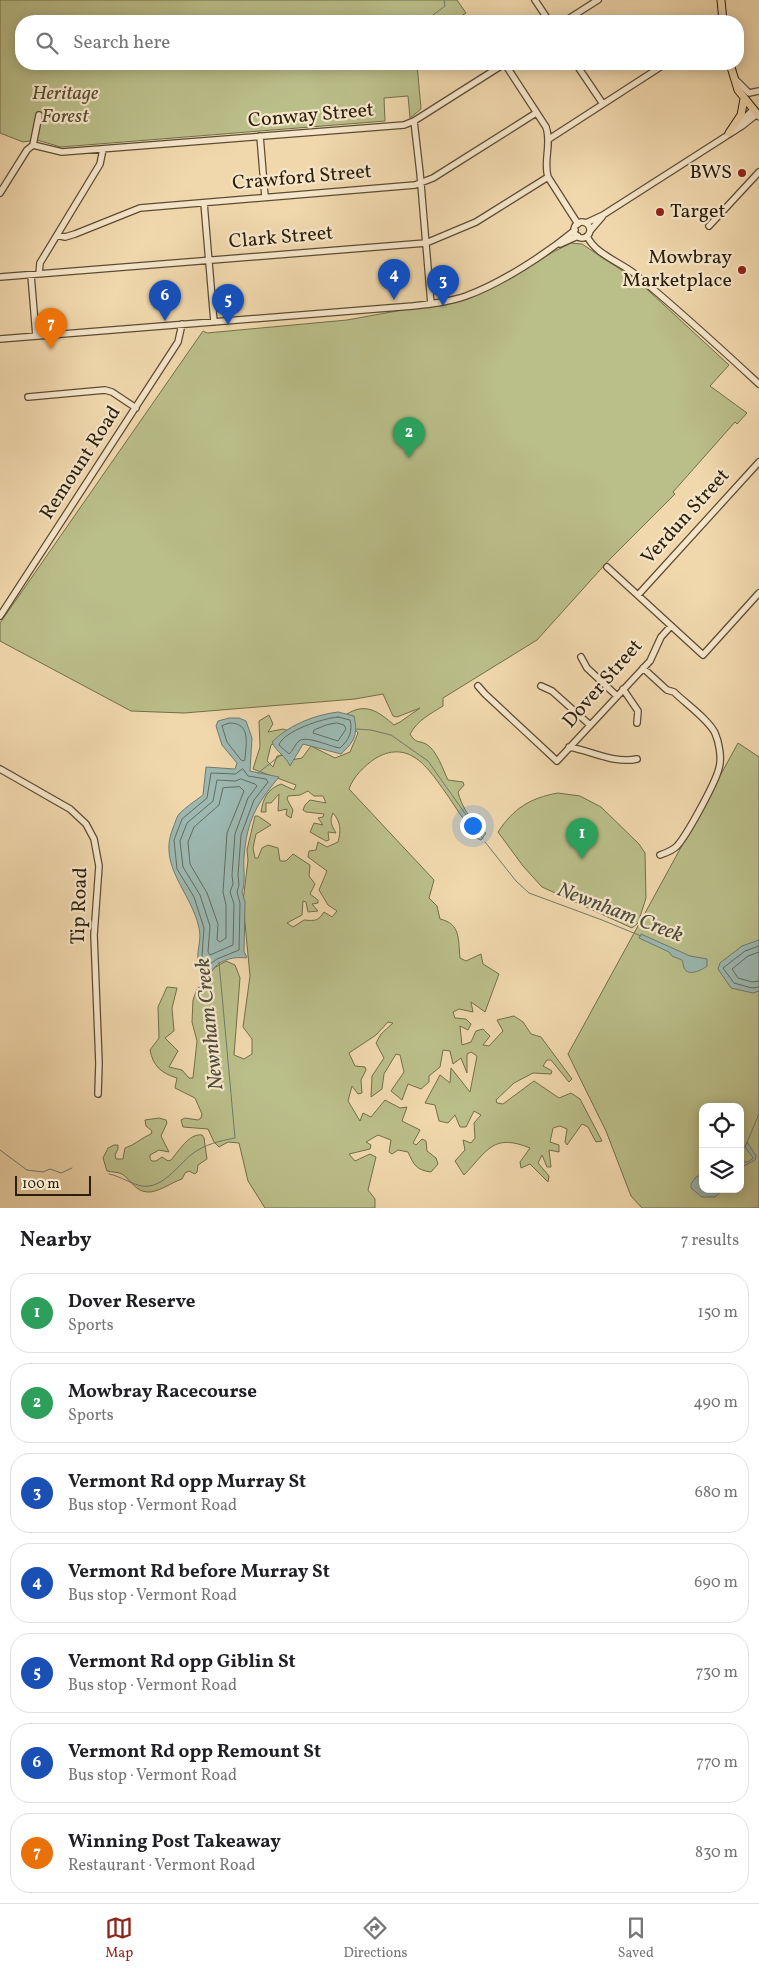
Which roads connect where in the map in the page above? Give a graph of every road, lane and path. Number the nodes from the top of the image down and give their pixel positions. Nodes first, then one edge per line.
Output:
1 (535, 0) edge
2 (598, 0) edge
3 (720, 0) edge
4 (545, 15) edge
5 (574, 15) edge
6 (723, 15) edge
7 (495, 70) edge
8 (508, 70) edge
9 (580, 70) edge
10 (656, 70) edge
11 (732, 70) edge
12 (733, 76) junction
13 (759, 92) edge
14 (744, 99) junction
15 (602, 104) junction
16 (536, 112) junction
17 (756, 114) edge
18 (39, 115) dead end
19 (414, 121) junction
20 (727, 135) junction
21 (260, 136) junction
22 (549, 139) junction
23 (34, 146) junction
24 (103, 149) junction
25 (759, 172) edge
26 (548, 177) junction
27 (421, 184) junction
28 (0, 193) edge
29 (265, 197) junction
30 (204, 203) junction
31 (603, 215) junction
32 (586, 223) junction
33 (578, 224) junction
34 (709, 226) dead end
35 (575, 230) junction
36 (588, 234) junction
37 (57, 235) junction
38 (578, 236) junction
39 (426, 243) junction
40 (553, 247) junction
41 (209, 260) junction
42 (40, 274) junction
43 (31, 275) junction
44 (0, 277) edge
45 (431, 304) junction
46 (214, 322) junction
47 (182, 324) junction
48 (36, 336) junction
49 (0, 340) edge
50 (759, 384) edge
51 (28, 397) dead end
52 (136, 408) junction
53 (759, 462) edge
54 (607, 567) dead end
55 (759, 593) edge
56 (638, 595) junction
57 (0, 616) edge
58 (671, 626) junction
59 (581, 657) dead end
60 (642, 668) junction
61 (478, 686) dead end
62 (541, 686) dead end
63 (623, 690) junction
64 (617, 696) junction
65 (637, 723) dead end
66 (590, 725) junction
67 (569, 747) junction
68 (637, 759) dead end
69 (0, 769) edge
70 (660, 855) dead end
71 (98, 1094) dead end

1 - 4 street
2 - 5 street
3 - 6 main road
7 - 19 street, Conway Street
8 - 16 street
9 - 15 street
10 - 15 street
11 - 12 main road
12 - 13 street
12 - 14 main road
14 - 17 main road
14 - 20 main road
15 - 22 street
16 - 22 street
16 - 27 street, Crawford Street
17 - 20 street
18 - 23 street
19 - 21 street, Conway Street
19 - 27 street
20 - 31 street
21 - 24 street, Conway Street
21 - 29 street
22 - 26 street
23 - 24 street, Conway Street
23 - 28 street
24 - 37 street
25 - 34 street
26 - 33 street
26 - 39 street, Clark Street
27 - 29 street, Crawford Street
27 - 39 street
29 - 30 street, Crawford Street
30 - 37 street, Crawford Street
30 - 41 street
31 - 32 street
31 - 36 street
32 - 33 street
32 - 36 street
33 - 35 street
35 - 38 street
35 - 40 street
36 - 38 street
36 - 50 street
37 - 42 street
38 - 40 street
39 - 41 street, Clark Street
39 - 45 street
40 - 45 street
41 - 42 street, Clark Street
41 - 46 street
42 - 43 street, Clark Street
43 - 44 street, Clark Street
43 - 48 street
45 - 46 street
46 - 47 street
47 - 48 street
47 - 52 street, Remount Road
48 - 49 street
51 - 52 street
52 - 57 street, Remount Road
53 - 56 street, Verdun Street
54 - 56 street
55 - 58 street
56 - 58 street
58 - 60 street, Dover Street
59 - 64 street
60 - 63 street, Dover Street
60 - 70 street
61 - 67 street, Dover Street
62 - 66 street
63 - 64 street, Dover Street
63 - 65 street
64 - 66 street, Dover Street
66 - 67 street, Dover Street
67 - 68 street
69 - 71 street, Tip Road

